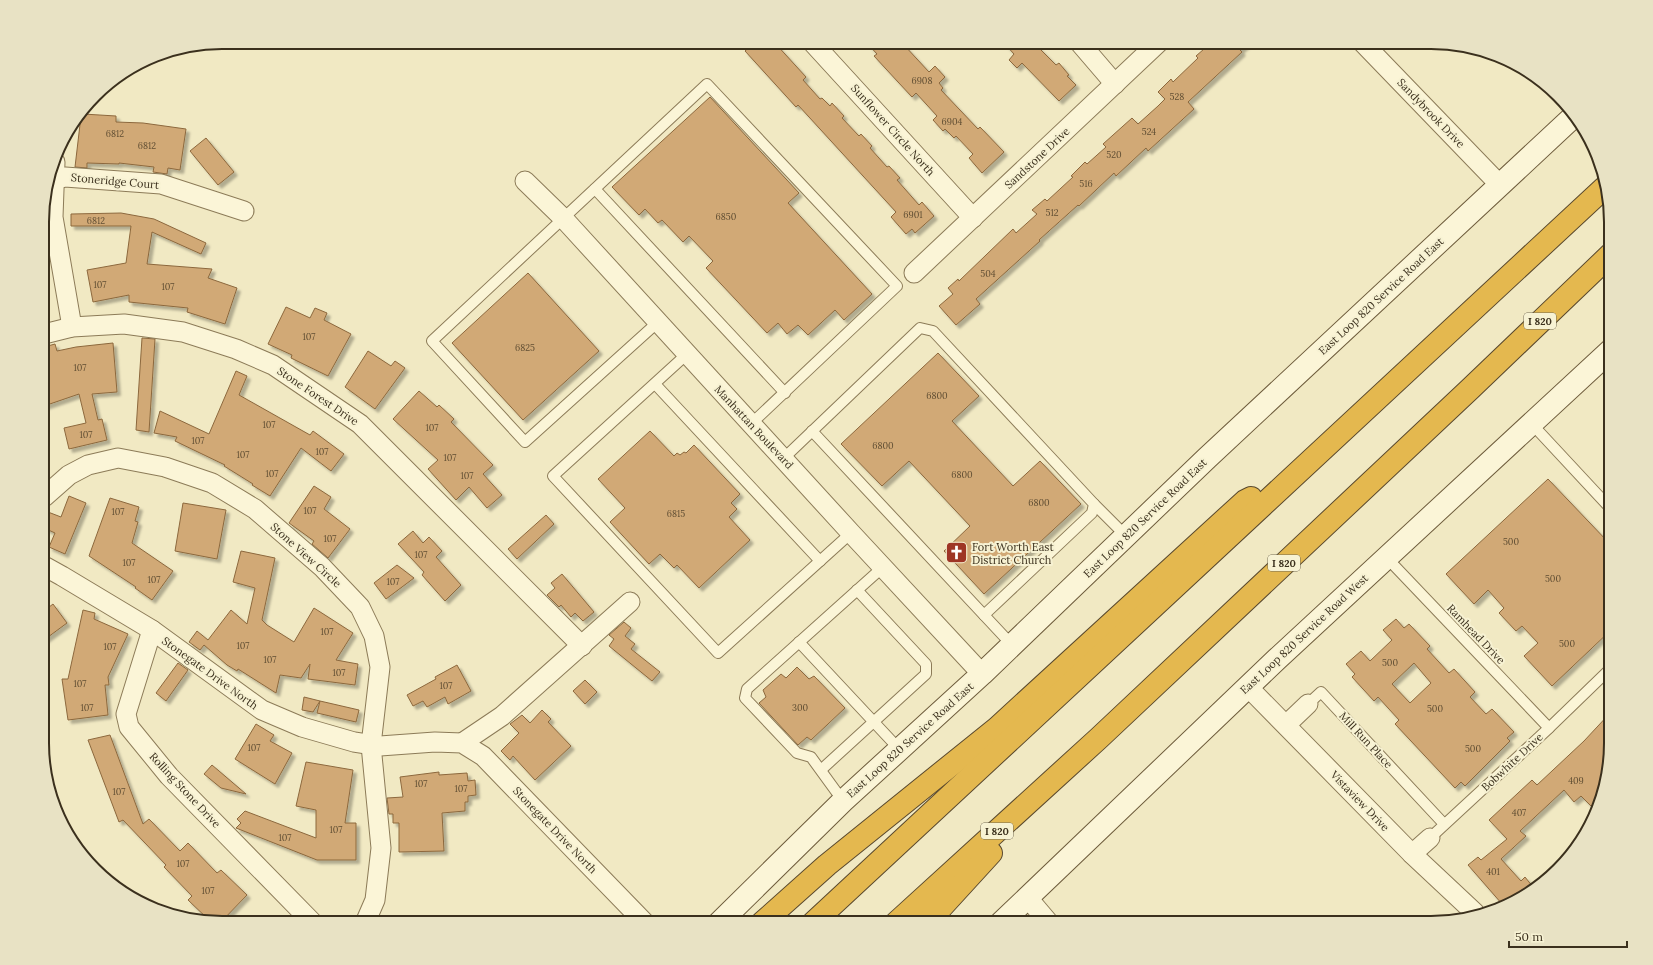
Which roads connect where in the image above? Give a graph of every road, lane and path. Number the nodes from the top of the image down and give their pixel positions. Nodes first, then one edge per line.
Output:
1 (818, 49) edge
2 (1085, 49) edge
3 (1153, 49) edge
4 (1369, 49) edge
5 (1116, 84) junction
6 (1570, 120) edge
7 (56, 175) edge
8 (525, 181) dead end
9 (1500, 185) junction
10 (52, 188) edge
11 (595, 189) junction
12 (1600, 190) edge
13 (244, 211) dead end
14 (564, 218) junction
15 (973, 218) junction
16 (1604, 261) edge
17 (914, 273) dead end
18 (1604, 279) edge
19 (658, 322) junction
20 (72, 327) junction
21 (49, 333) edge
22 (687, 354) junction
23 (1604, 356) edge
24 (655, 384) junction
25 (1470, 389) junction
26 (785, 393) junction
27 (1531, 423) junction
28 (751, 424) junction
29 (812, 431) junction
30 (783, 458) junction
31 (1290, 479) junction
32 (49, 493) edge
33 (1604, 501) edge
34 (1094, 504) junction
35 (851, 533) junction
36 (1126, 536) junction
37 (1386, 557) junction
38 (820, 561) junction
39 (883, 567) junction
40 (49, 569) edge
41 (858, 590) junction
42 (630, 602) dead end
43 (984, 615) junction
44 (152, 630) junction
45 (800, 642) junction
46 (1012, 645) junction
47 (582, 646) junction
48 (982, 674) junction
49 (1604, 675) edge
50 (1248, 686) junction
51 (1308, 704) joint
52 (874, 722) junction
53 (1286, 725) junction
54 (1549, 728) junction
55 (1099, 738) junction
56 (462, 743) junction
57 (371, 745) junction
58 (900, 750) junction
59 (822, 769) junction
60 (843, 801) junction
61 (1444, 824) junction
62 (1430, 838) joint
63 (1412, 854) junction
64 (1027, 897) junction
65 (1473, 911) edge
66 (306, 916) edge
67 (368, 916) edge
68 (637, 916) edge
69 (726, 916) edge
70 (770, 916) edge
71 (821, 916) edge
72 (904, 916) edge
73 (934, 916) edge
74 (1008, 916) edge
75 (1043, 916) edge

1 - 15 street, Sunflower Circle North
2 - 5 street
3 - 5 street, Sandstone Drive
4 - 9 street, Sandybrook Drive
5 - 15 street, Sandstone Drive
6 - 9 main road, East Loop 820 Service Road East
7 - 13 street, Stoneridge Court
8 - 14 street, Manhattan Boulevard
9 - 36 main road, East Loop 820 Service Road East
10 - 20 street
11 - 14 lane
11 - 26 lane
11 - 26 lane
12 - 31 highway
14 - 19 street, Manhattan Boulevard
14 - 19 lane
15 - 17 street, Sandstone Drive
16 - 25 highway, I 820
18 - 25 highway
19 - 22 street, Manhattan Boulevard
20 - 21 street, Stone Forest Drive
20 - 47 street, Stone Forest Drive
22 - 24 lane
22 - 28 street, Manhattan Boulevard
23 - 27 main road, East Loop 820 Service Road West
24 - 38 lane
24 - 38 lane
25 - 55 highway, I 820
26 - 28 lane
27 - 33 lane
27 - 37 main road, East Loop 820 Service Road West
28 - 30 street, Manhattan Boulevard
29 - 30 lane
29 - 34 lane
29 - 43 lane
30 - 35 street, Manhattan Boulevard
31 - 70 highway
31 - 71 highway
32 - 57 street, Stone View Circle
34 - 36 lane
34 - 43 lane
35 - 38 lane
35 - 39 street, Manhattan Boulevard
36 - 46 main road, East Loop 820 Service Road East
37 - 50 main road, East Loop 820 Service Road West
37 - 54 lane, Ramhead Drive
39 - 41 lane
39 - 48 street, Manhattan Boulevard
40 - 44 street, Stonegate Drive North
41 - 45 lane
41 - 52 lane
42 - 47 street
43 - 46 lane
44 - 57 street, Stonegate Drive North
44 - 66 street, Rolling Stone Drive
45 - 52 lane
45 - 59 lane
46 - 48 main road, East Loop 820 Service Road East
47 - 56 street
48 - 58 main road, East Loop 820 Service Road East
49 - 54 lane, Bobwhite Drive
50 - 53 street, Vistaview Drive
50 - 64 main road, East Loop 820 Service Road West
51 - 53 street, Mill Run Place
51 - 61 lane, Mill Run Place
52 - 58 lane
52 - 59 lane
53 - 63 street, Vistaview Drive
54 - 61 lane, Bobwhite Drive
55 - 72 highway, I 820
55 - 73 highway
56 - 57 street, Stonegate Drive North
56 - 68 street, Stonegate Drive North
57 - 67 street, Stone View Circle
58 - 60 main road, East Loop 820 Service Road East
59 - 60 lane
60 - 69 main road, East Loop 820 Service Road East
61 - 62 lane, Bobwhite Drive
62 - 63 street, Bobwhite Drive
63 - 65 street, Vistaview Drive
64 - 74 main road, East Loop 820 Service Road West
64 - 75 street

